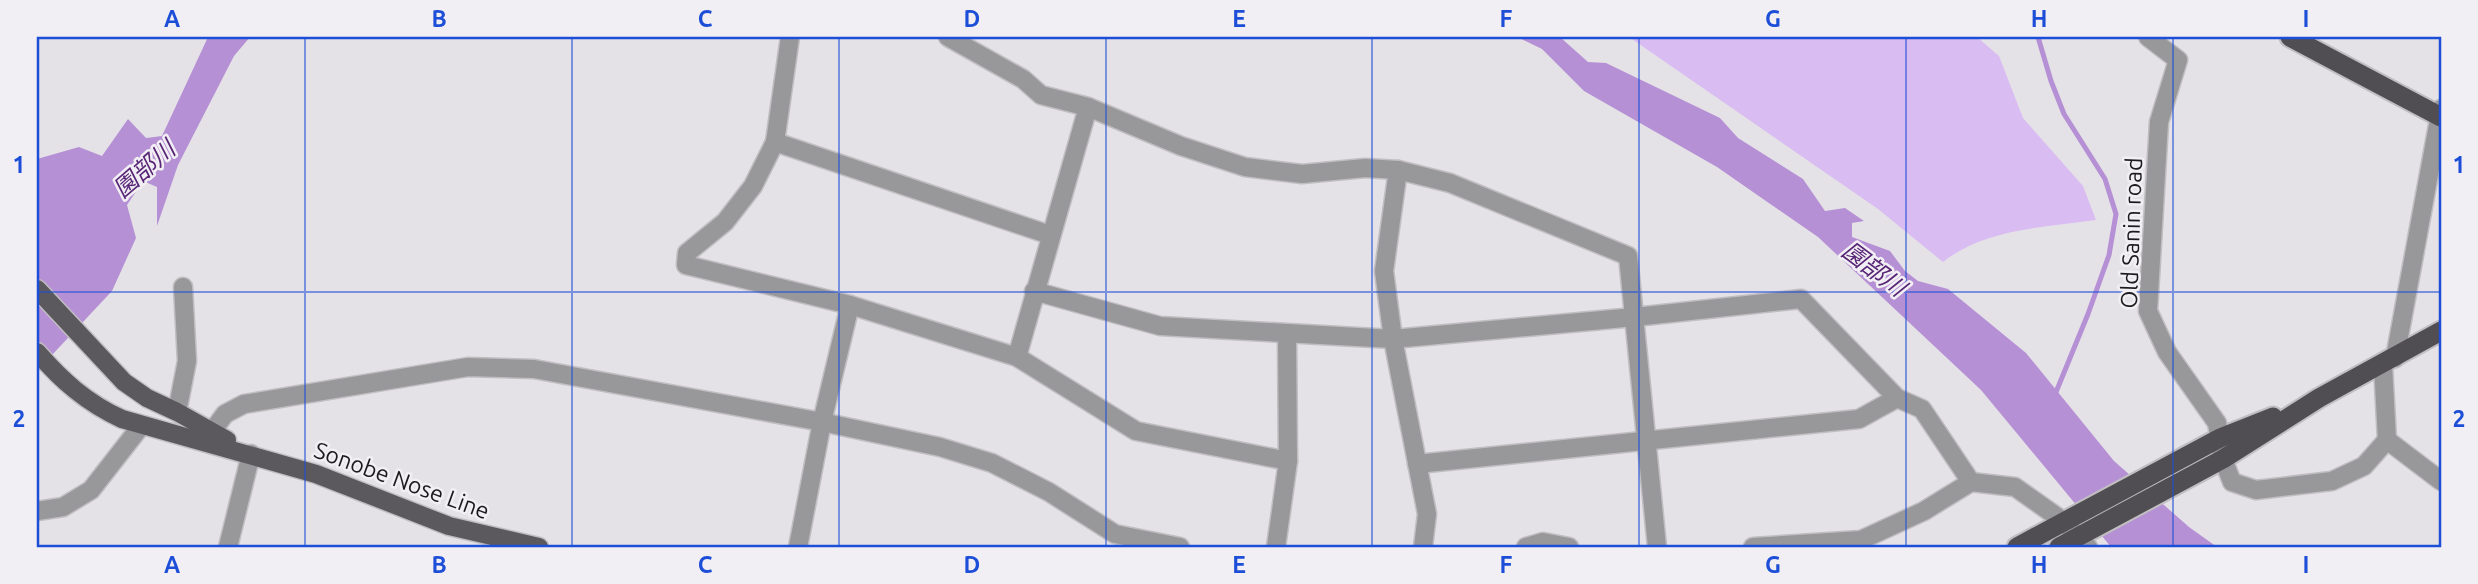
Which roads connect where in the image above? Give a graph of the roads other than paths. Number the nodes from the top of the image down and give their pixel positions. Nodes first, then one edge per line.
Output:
1 (790, 37) edge
2 (947, 37) edge
3 (2148, 37) edge
4 (2290, 37) edge
5 (1088, 107) junction
6 (2441, 114) edge
7 (775, 142) junction
8 (1398, 170) junction
9 (1051, 235) junction
10 (183, 287) dead end
11 (37, 289) edge
12 (1034, 291) junction
13 (850, 305) junction
14 (1634, 317) junction
15 (2441, 331) edge
16 (1287, 334) junction
17 (1393, 339) junction
18 (37, 352) edge
19 (1017, 357) junction
20 (2389, 361) junction
21 (1897, 398) junction
22 (2319, 398) junction
23 (177, 412) junction
24 (822, 422) junction
25 (141, 426) junction
26 (208, 436) junction
27 (2220, 438) junction
28 (2387, 440) junction
29 (1647, 441) junction
30 (251, 454) junction
31 (2223, 459) junction
32 (1288, 461) junction
33 (1417, 464) junction
34 (2441, 481) edge
35 (1971, 482) junction
36 (37, 511) edge
37 (2069, 519) junction
38 (2085, 539) edge
39 (1114, 541) edge
40 (1863, 544) edge
41 (1429, 546) edge
42 (228, 547) edge
43 (539, 547) edge
44 (798, 547) edge
45 (1180, 547) edge
46 (1276, 547) edge
47 (1526, 547) edge
48 (1569, 547) edge
49 (1657, 547) edge
50 (1753, 547) edge
51 (2017, 547) edge
52 (2059, 547) edge

1 - 7 street
2 - 5 street
3 - 27 street, Old Sanin road
4 - 6 highway
5 - 8 street
5 - 9 street
6 - 20 street
7 - 9 street
7 - 13 street
8 - 14 street
8 - 17 street
9 - 12 street
10 - 23 street
11 - 23 main road, Sonobe Nose Line
12 - 16 street
12 - 19 street
13 - 19 street
13 - 24 street
14 - 17 street
14 - 21 street
14 - 29 street
15 - 20 highway
16 - 17 street
16 - 32 street
17 - 33 street
18 - 25 main road, Sonobe Nose Line
19 - 32 street
20 - 22 highway
20 - 28 street
21 - 29 street
21 - 35 street
22 - 27 highway
22 - 31 highway
23 - 26 main road, Sonobe Nose Line
24 - 26 street
24 - 39 street
24 - 44 street
25 - 26 main road, Sonobe Nose Line
25 - 36 street
26 - 30 main road, Sonobe Nose Line
27 - 31 street, Old Sanin road
27 - 37 highway
28 - 31 street, Old Sanin road
28 - 34 street
29 - 33 street
29 - 49 street
30 - 42 street
30 - 43 main road, Sonobe Nose Line
31 - 38 highway
32 - 46 street
33 - 41 street
35 - 37 street
35 - 40 street
37 - 38 street
37 - 51 highway
38 - 52 highway
39 - 45 street
40 - 50 street
47 - 48 street

